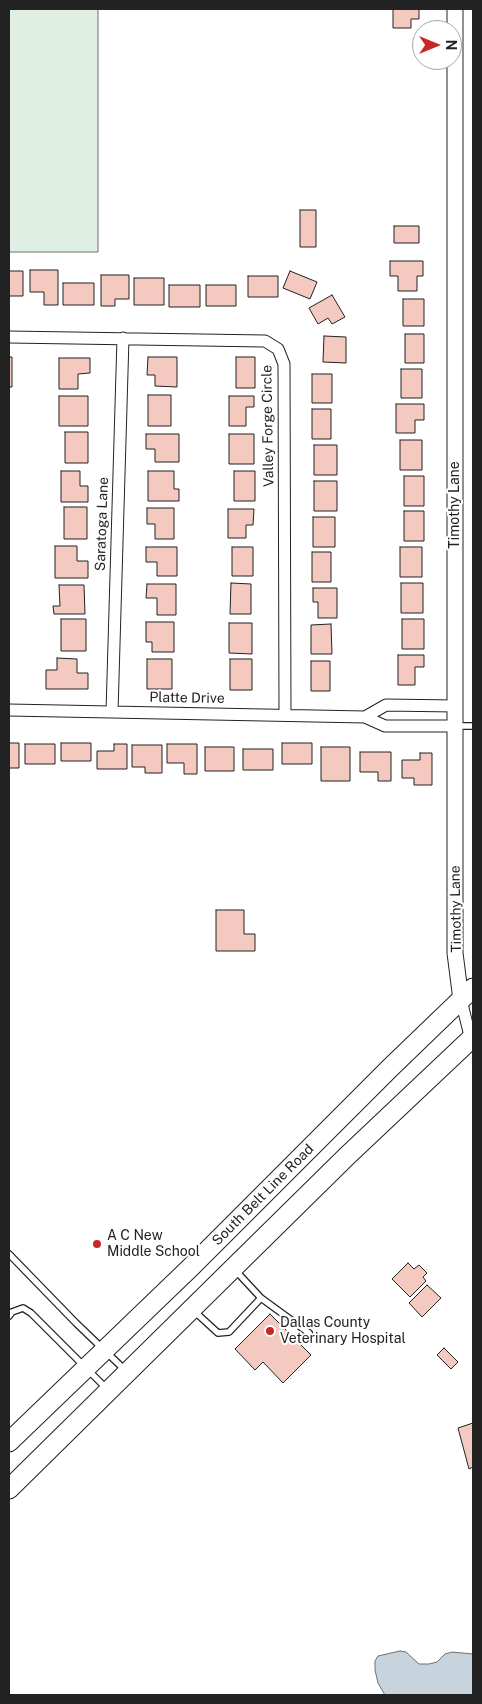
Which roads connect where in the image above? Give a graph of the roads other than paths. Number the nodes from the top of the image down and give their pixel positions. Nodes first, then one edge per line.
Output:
1 (455, 9) edge
2 (9, 337) edge
3 (123, 338) junction
4 (455, 706) junction
5 (9, 710) edge
6 (112, 712) junction
7 (285, 715) junction
8 (365, 717) junction
9 (455, 726) junction
10 (473, 726) edge
11 (467, 994) edge
12 (473, 1041) edge
13 (9, 1254) edge
14 (234, 1268) junction
15 (261, 1298) junction
16 (192, 1309) junction
17 (9, 1316) edge
18 (309, 1333) dead end
19 (104, 1349) junction
20 (85, 1367) junction
21 (128, 1372) junction
22 (110, 1391) junction
23 (9, 1442) edge
24 (9, 1488) edge

1 - 4 street, Timothy Lane
2 - 3 street, Valley Forge Circle
3 - 6 street, Saratoga Lane
3 - 7 street, Valley Forge Circle
4 - 8 street
4 - 9 street, Timothy Lane
5 - 6 street, Platte Drive
6 - 7 street, Platte Drive
7 - 8 street, Platte Drive
8 - 9 street, Platte Drive
9 - 10 lane
9 - 11 street, Timothy Lane
11 - 12 street
11 - 19 main road, South Belt Line Road
12 - 14 main road
13 - 19 lane
14 - 15 lane
14 - 16 main road
15 - 16 lane
15 - 18 lane
16 - 21 main road
17 - 20 lane
19 - 20 main road, South Belt Line Road
19 - 21 lane
20 - 22 lane
20 - 23 main road, South Belt Line Road
21 - 22 main road
22 - 24 main road

